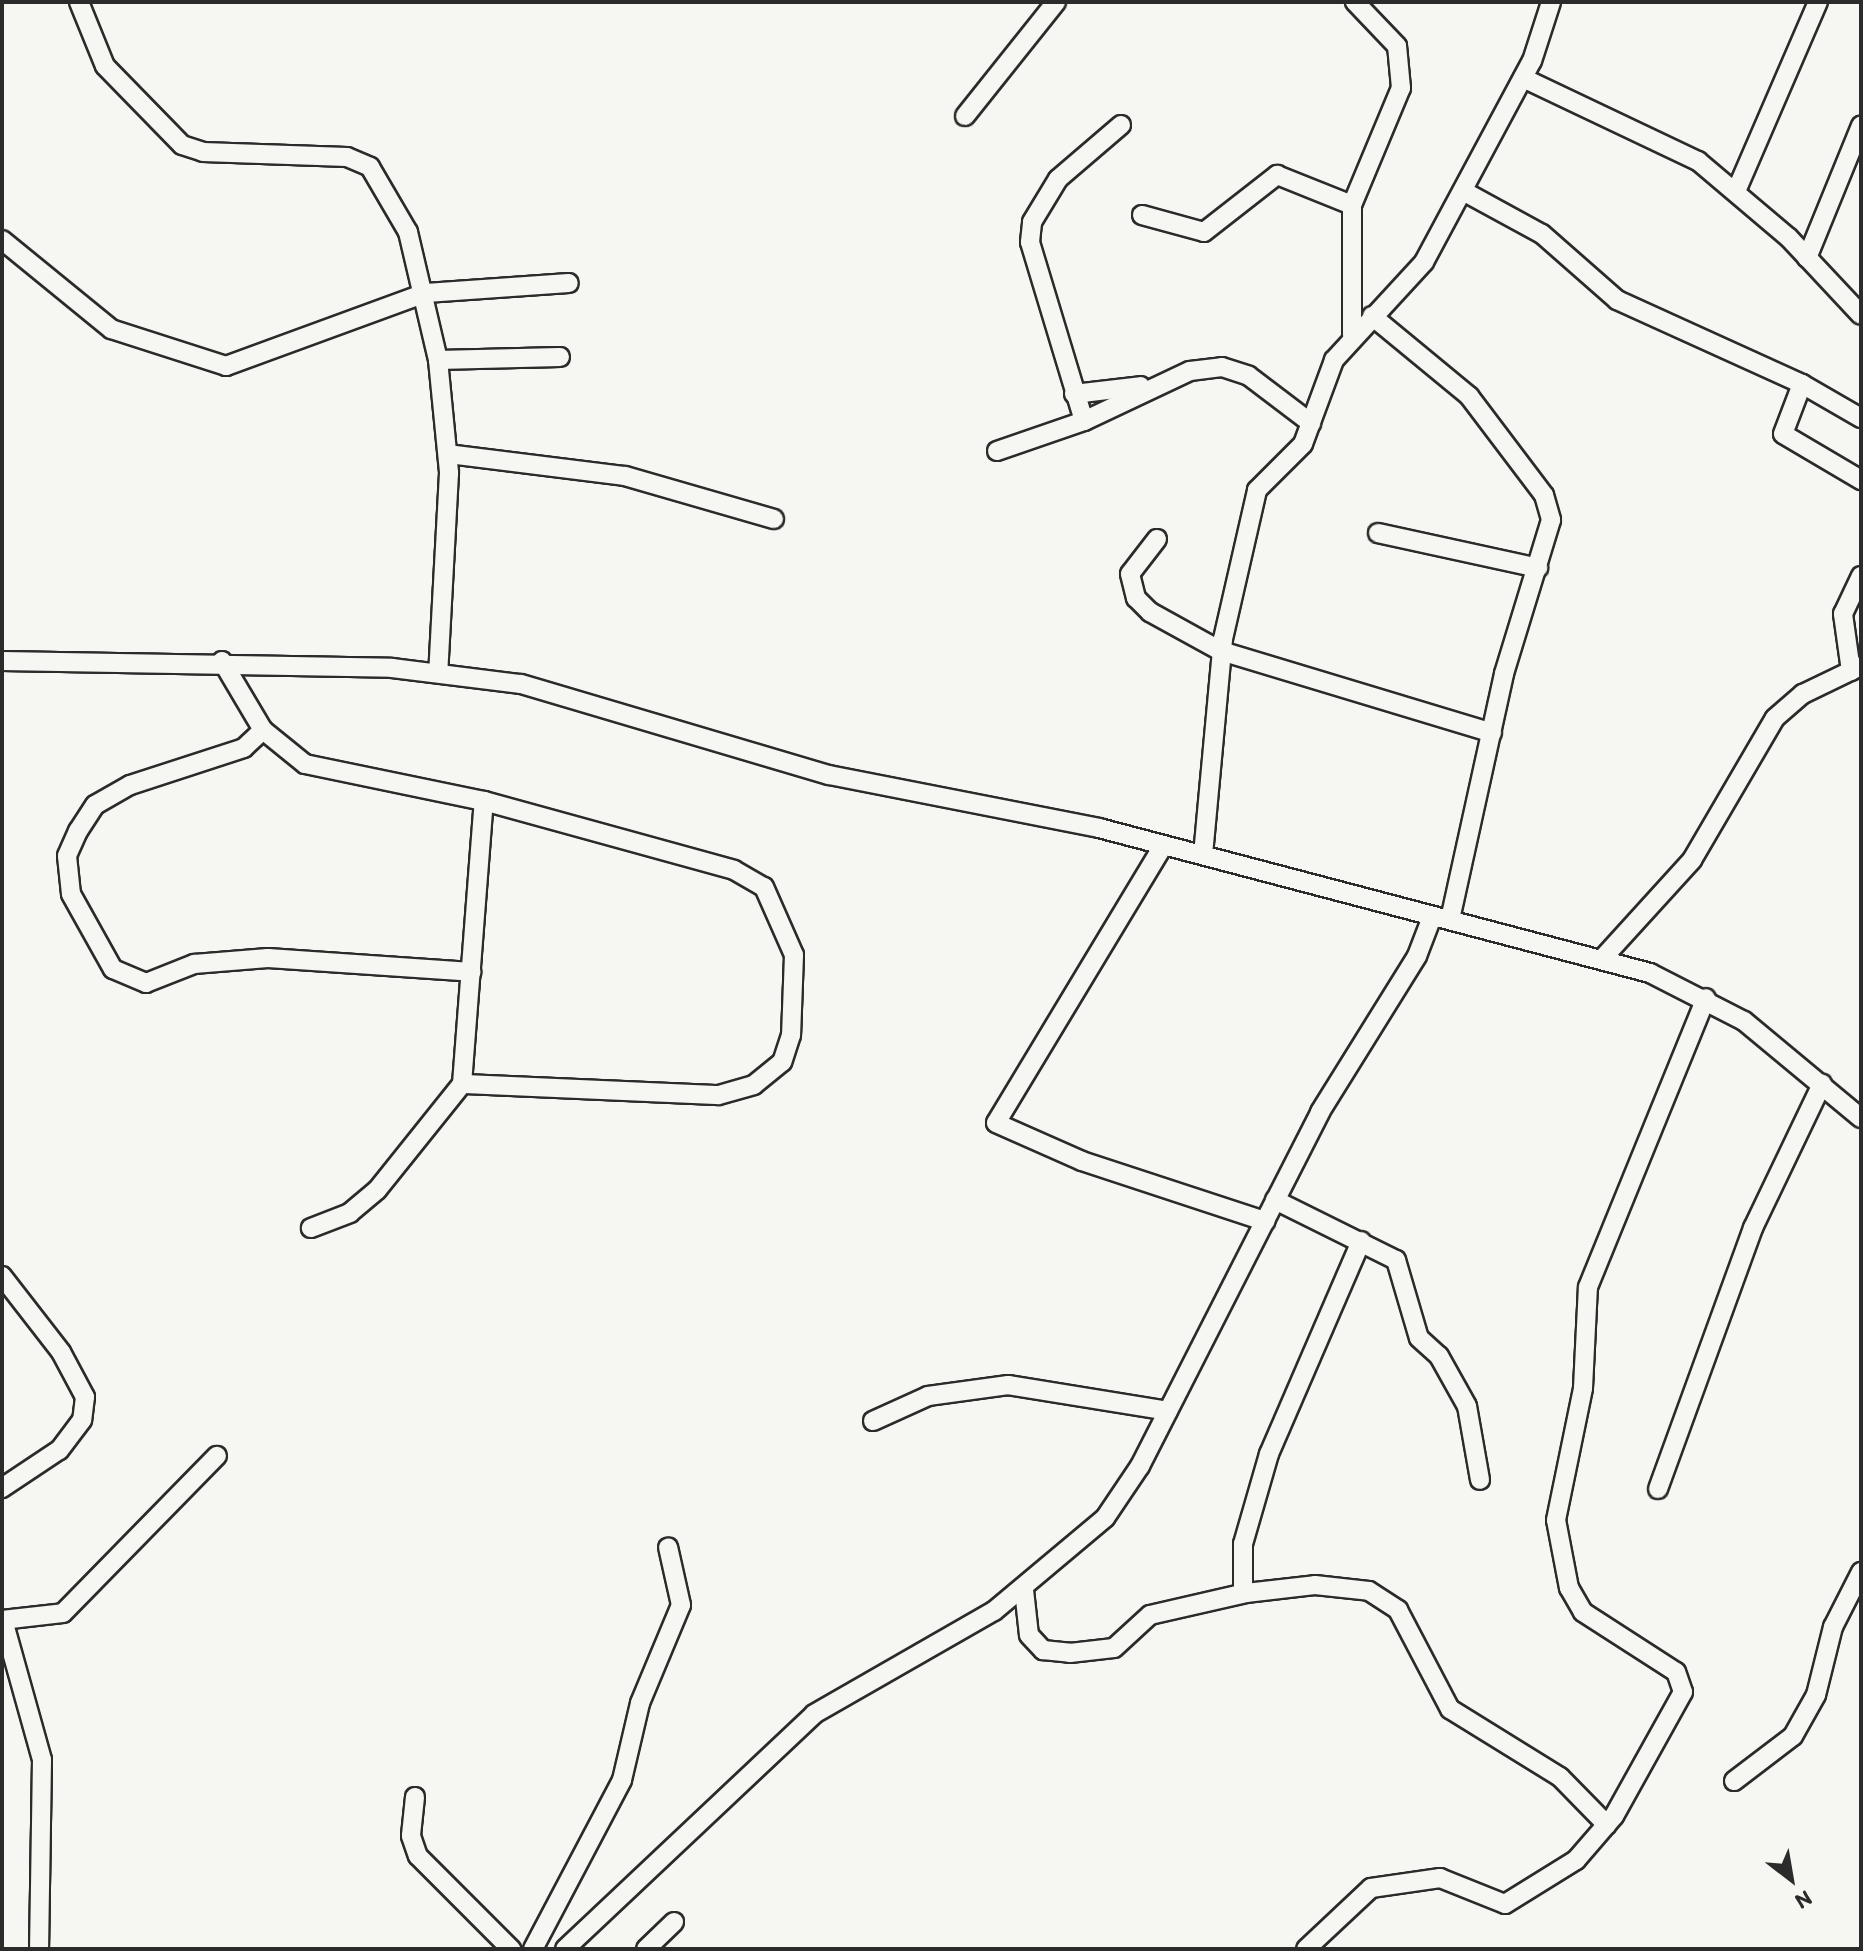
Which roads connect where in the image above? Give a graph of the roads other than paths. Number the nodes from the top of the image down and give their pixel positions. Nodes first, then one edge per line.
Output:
1 (79, 2) edge
2 (1056, 2) edge
3 (1355, 2) edge
4 (1551, 2) edge
5 (1818, 2) edge
6 (1523, 78) junction
7 (965, 116) dead end
8 (1121, 125) dead end
9 (1861, 126) edge
10 (1737, 189) junction
11 (1463, 191) junction
12 (1352, 205) junction
13 (1142, 215) dead end
14 (2, 240) edge
15 (1807, 258) junction
16 (569, 283) dead end
17 (426, 293) junction
18 (1861, 315) edge
19 (1372, 316) junction
20 (1352, 335) junction
21 (560, 357) dead end
22 (438, 360) junction
23 (1167, 381) junction
24 (1802, 384) junction
25 (1074, 394) junction
26 (1861, 418) edge
27 (1084, 421) junction
28 (1311, 423) junction
29 (997, 451) dead end
30 (448, 454) junction
31 (1861, 480) edge
32 (774, 519) dead end
33 (1378, 533) dead end
34 (1157, 539) dead end
35 (1538, 568) junction
36 (1861, 576) edge
37 (1221, 651) junction
38 (2, 661) edge
39 (222, 661) junction
40 (1856, 668) edge
41 (438, 673) junction
42 (263, 730) junction
43 (1492, 733) junction
44 (484, 801) junction
45 (1163, 846) junction
46 (1203, 855) junction
47 (1441, 918) junction
48 (1602, 959) junction
49 (472, 972) junction
50 (1706, 998) junction
51 (462, 1084) junction
52 (1822, 1084) junction
53 (1861, 1118) edge
54 (1275, 1200) junction
55 (1265, 1221) junction
56 (311, 1228) dead end
57 (1361, 1241) junction
58 (2, 1276) edge
59 (1168, 1411) junction
60 (873, 1421) dead end
61 (217, 1456) dead end
62 (1480, 1480) dead end
63 (2, 1488) edge
64 (1658, 1489) dead end
65 (668, 1547) dead end
66 (1861, 1572) edge
67 (1024, 1590) junction
68 (1243, 1593) junction
69 (2, 1620) edge
70 (1734, 1781) dead end
71 (415, 1797) dead end
72 (1607, 1825) junction
73 (674, 1922) dead end
74 (39, 1949) edge
75 (511, 1949) edge
76 (533, 1949) edge
77 (565, 1949) edge
78 (646, 1949) edge
79 (1306, 1949) edge

1 - 17 street
2 - 7 street
3 - 12 street
4 - 6 street
5 - 10 street
6 - 10 street
6 - 11 street
8 - 25 street
9 - 15 street
10 - 15 street
11 - 19 street
11 - 24 street
12 - 13 street
12 - 20 street
14 - 17 street
15 - 18 street
16 - 17 street
17 - 22 street
19 - 20 street
19 - 35 street
20 - 28 street
21 - 22 street
22 - 30 street
23 - 25 street
23 - 27 street
23 - 28 street
24 - 26 street
24 - 31 street
25 - 27 street
27 - 29 street
28 - 37 street
30 - 32 street
30 - 41 street
33 - 35 street
34 - 37 street
35 - 43 street
36 - 40 street
37 - 43 street
37 - 46 street
38 - 39 street
39 - 41 street
39 - 42 street
40 - 48 street
41 - 45 street
42 - 44 street
42 - 49 street
43 - 47 street
44 - 49 street
44 - 51 street
45 - 46 street
45 - 55 street
46 - 47 street
47 - 48 street
47 - 54 street
48 - 50 street
49 - 51 street
50 - 52 street
50 - 72 street
51 - 56 street
52 - 53 street
52 - 64 street
54 - 55 street
54 - 57 street
55 - 59 street
57 - 62 street
57 - 68 street
58 - 63 street
59 - 60 street
59 - 67 street
61 - 69 street
65 - 76 street
66 - 70 street
67 - 68 street
67 - 77 street
68 - 72 street
69 - 74 street
71 - 75 street
72 - 79 street
73 - 78 street

